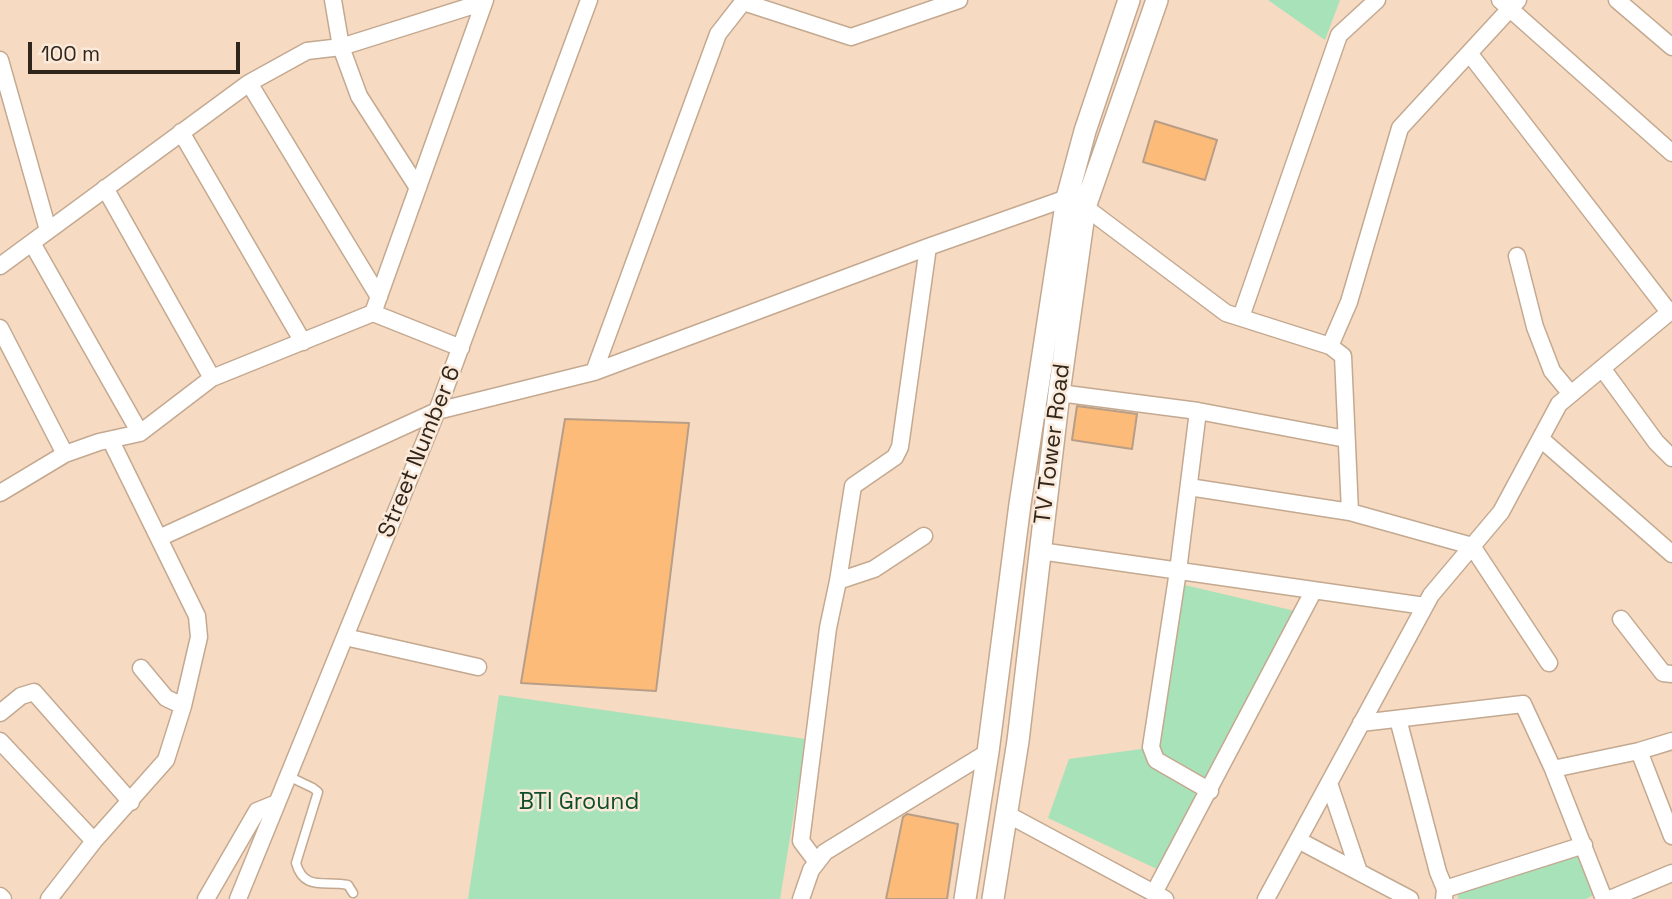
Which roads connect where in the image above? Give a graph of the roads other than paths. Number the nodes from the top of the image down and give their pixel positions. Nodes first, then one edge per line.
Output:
1 (333, 0) edge
2 (589, 0) edge
3 (959, 0) edge
4 (1129, 0) edge
5 (1157, 0) edge
6 (1377, 0) edge
7 (1617, 0) edge
8 (484, 1) edge
9 (1509, 3) edge
10 (341, 47) junction
11 (1672, 47) edge
12 (1469, 53) junction
13 (0, 60) edge
14 (249, 83) junction
15 (181, 132) junction
16 (1672, 153) edge
17 (105, 188) junction
18 (418, 188) junction
19 (1076, 202) junction
20 (48, 230) junction
21 (32, 243) junction
22 (928, 247) junction
23 (1517, 256) dead end
24 (0, 266) edge
25 (379, 297) junction
26 (1671, 311) edge
27 (373, 313) junction
28 (1241, 317) junction
29 (0, 328) edge
30 (303, 342) junction
31 (1330, 346) junction
32 (461, 348) junction
33 (1602, 368) junction
34 (594, 372) junction
35 (212, 379) junction
36 (1059, 393) junction
37 (1571, 394) junction
38 (437, 411) junction
39 (1198, 411) junction
40 (140, 433) junction
41 (1346, 439) junction
42 (1541, 439) junction
43 (111, 441) junction
44 (65, 454) junction
45 (1672, 458) edge
46 (1189, 487) junction
47 (0, 493) edge
48 (1350, 512) junction
49 (924, 536) dead end
50 (159, 538) junction
51 (1472, 546) junction
52 (1040, 551) junction
53 (1672, 554) edge
54 (1178, 571) junction
55 (838, 581) junction
56 (1314, 590) junction
57 (1425, 606) junction
58 (1621, 619) dead end
59 (345, 637) junction
60 (1549, 663) dead end
61 (478, 667) dead end
62 (141, 668) dead end
63 (1672, 674) edge
64 (183, 706) junction
65 (0, 713) edge
66 (1398, 719) junction
67 (1361, 723) junction
68 (0, 741) edge
69 (1672, 741) edge
70 (1639, 751) junction
71 (988, 752) junction
72 (1553, 769) junction
73 (288, 776) junction
74 (1329, 783) junction
75 (1210, 791) junction
76 (131, 802) junction
77 (277, 803) junction
78 (1005, 813) junction
79 (1672, 836) edge
80 (1298, 840) junction
81 (94, 841) junction
82 (1584, 845) junction
83 (816, 861) junction
84 (1359, 873) junction
85 (1672, 873) edge
86 (1445, 894) edge
87 (1159, 896) edge
88 (353, 897) edge
89 (49, 899) edge
90 (206, 899) edge
91 (238, 899) edge
92 (801, 899) edge
93 (965, 899) edge
94 (993, 899) edge
95 (1266, 899) edge
96 (1410, 899) edge
97 (1604, 899) edge
98 (1610, 899) edge

1 - 10 street
2 - 32 street, Street Number 6
3 - 34 street
4 - 19 main road, TV Tower Road
5 - 19 main road, TV Tower Road
6 - 28 street
7 - 11 street
8 - 10 street
8 - 18 street
9 - 12 street
9 - 16 street
10 - 14 street
10 - 18 street
12 - 26 street
12 - 31 street
13 - 20 street
14 - 15 street
14 - 25 street
15 - 17 street
15 - 30 street
17 - 20 street
17 - 35 street
18 - 25 street
19 - 22 street
19 - 28 street
19 - 36 main road, TV Tower Road
19 - 71 main road, TV Tower Road
20 - 21 street
21 - 24 street
21 - 40 street
22 - 34 street
22 - 55 street
23 - 37 street
25 - 27 street
26 - 33 street
27 - 30 street
27 - 32 street
28 - 31 street
29 - 44 street
30 - 35 street
31 - 41 street
32 - 38 street, Street Number 6
33 - 37 street
33 - 45 street
34 - 38 street
35 - 40 street
36 - 39 street
36 - 52 main road, TV Tower Road
37 - 42 street
38 - 50 street
38 - 59 street, Street Number 6
39 - 41 street
39 - 46 street
40 - 43 street
41 - 48 street
42 - 51 street
42 - 53 street
43 - 44 street
43 - 50 street
44 - 47 street
46 - 48 street
46 - 54 street
48 - 51 street
49 - 55 street
50 - 64 street
51 - 57 street
51 - 60 street
52 - 54 street
52 - 78 main road, TV Tower Road
54 - 56 street
54 - 75 street
55 - 83 street
56 - 57 street
56 - 75 street
57 - 67 street
58 - 63 street
59 - 61 street
59 - 73 street, Street Number 6
62 - 64 street
64 - 76 street
65 - 76 street
66 - 67 street
66 - 72 street
66 - 86 street
67 - 74 street
68 - 81 street
69 - 70 street
70 - 72 street
70 - 79 street
71 - 83 street
71 - 93 main road, TV Tower Road
72 - 82 street
73 - 77 street, Street Number 6
73 - 88 lane
74 - 80 street
74 - 84 street
75 - 87 street
76 - 81 street
77 - 90 street
77 - 91 street, Street Number 6
78 - 87 street
78 - 94 main road, TV Tower Road
80 - 84 street
80 - 95 street
81 - 89 street
82 - 86 street
82 - 97 street
83 - 92 street
84 - 96 street
85 - 98 street

